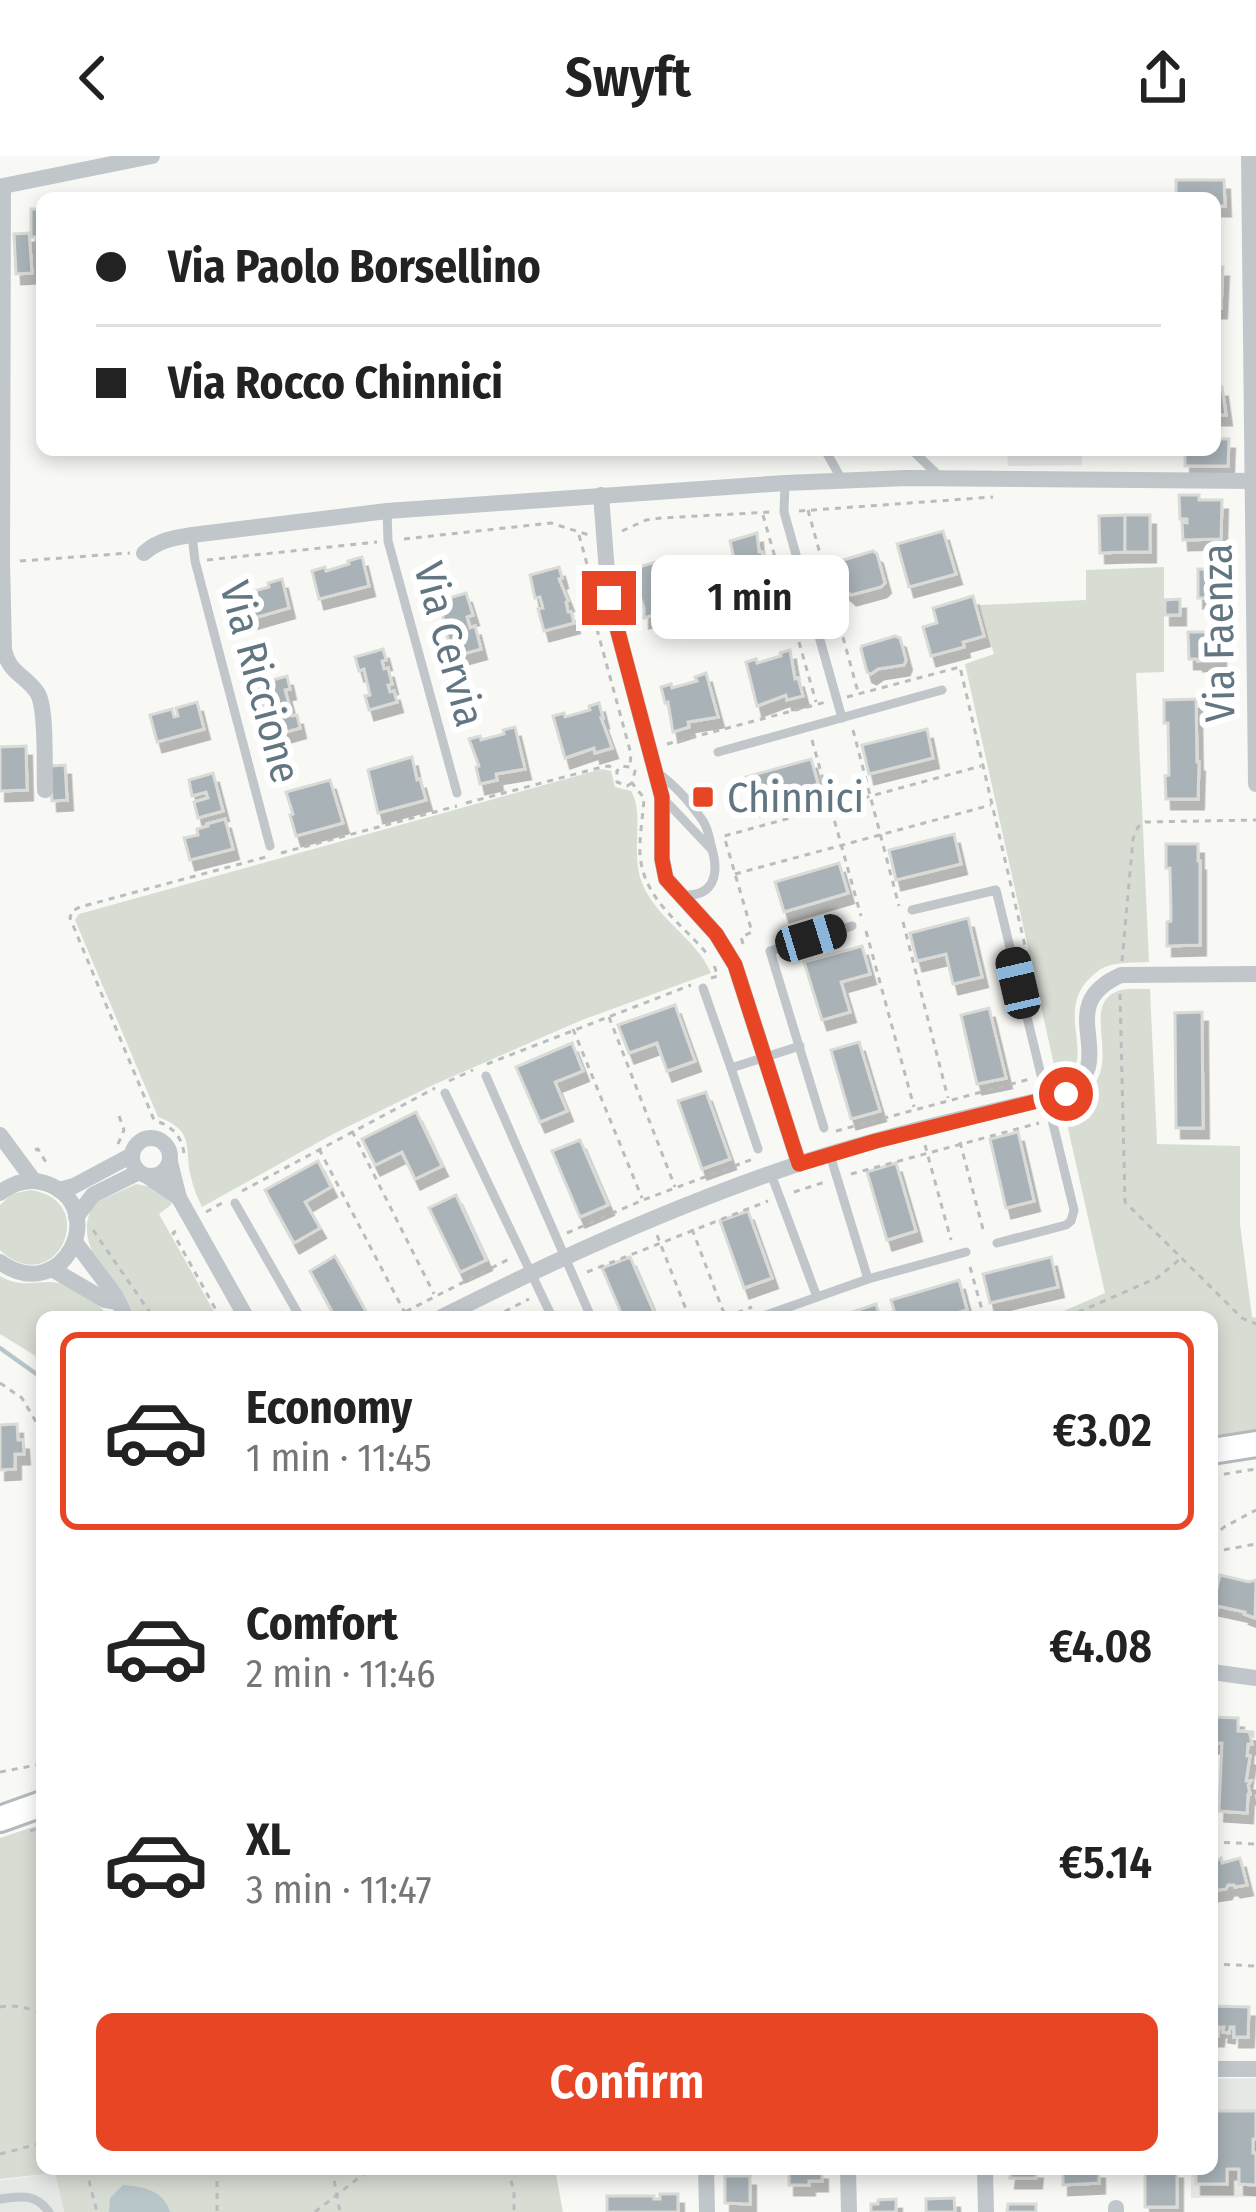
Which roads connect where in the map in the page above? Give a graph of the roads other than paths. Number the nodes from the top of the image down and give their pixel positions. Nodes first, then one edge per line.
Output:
1 (152, 156) edge
2 (1250, 156) edge
3 (828, 456) edge
4 (918, 456) edge
5 (940, 478) junction
6 (842, 480) junction
7 (1254, 481) edge
8 (785, 483) junction
9 (601, 495) junction
10 (387, 511) junction
11 (192, 535) junction
12 (144, 553) road end
13 (2, 562) edge
14 (942, 690) dead end
15 (1256, 700) edge
16 (845, 717) junction
17 (718, 752) dead end
18 (654, 770) junction
19 (1256, 784) edge
20 (45, 790) dead end
21 (457, 793) dead end
22 (662, 797) junction
23 (270, 846) dead end
24 (712, 850) junction
25 (678, 894) junction
26 (913, 910) dead end
27 (852, 926) dead end
28 (1256, 974) edge
29 (703, 988) dead end
30 (800, 1046) junction
31 (765, 1057) junction
32 (730, 1068) junction
33 (486, 1076) dead end
34 (445, 1093) dead end
35 (1045, 1099) junction
36 (824, 1131) road end
37 (0, 1135) edge
38 (758, 1153) road end
39 (815, 1159) junction
40 (133, 1163) junction
41 (176, 1163) junction
42 (771, 1174) junction
43 (34, 1181) junction
44 (0, 1190) edge
45 (59, 1190) junction
46 (179, 1198) junction
47 (236, 1203) dead end
48 (76, 1217) junction
49 (75, 1242) junction
50 (997, 1243) dead end
51 (967, 1252) road end
52 (564, 1257) junction
53 (0, 1262) edge
54 (52, 1269) junction
55 (531, 1272) junction
56 (868, 1279) junction
57 (817, 1297) junction
58 (121, 1310) edge
59 (243, 1311) edge
60 (297, 1311) edge
61 (454, 1311) edge
62 (549, 1311) edge
63 (588, 1311) edge
64 (778, 1311) edge
65 (1256, 1444) edge
66 (1218, 1450) edge
67 (1218, 1673) edge
68 (1256, 1678) edge
69 (36, 1806) edge
70 (0, 1819) edge
71 (1218, 2068) edge
72 (1256, 2069) edge
73 (706, 2175) edge
74 (848, 2175) edge
75 (985, 2175) edge
76 (0, 2199) edge
77 (49, 2212) edge
78 (707, 2212) edge
79 (849, 2212) edge
80 (986, 2212) edge

1 - 13 street
2 - 7 street, Via Faenza
3 - 6 lane
4 - 5 lane
5 - 6 street
5 - 7 street
6 - 8 street
7 - 15 street, Via Faenza
8 - 9 street
8 - 16 lane
9 - 10 street
9 - 18 street
10 - 11 street
10 - 21 lane, Via Cervia
11 - 12 street
11 - 23 lane, Via Riccione
13 - 20 street
14 - 16 lane
15 - 19 street, Via Faenza
16 - 17 lane
18 - 22 street
18 - 24 lane
22 - 24 lane
22 - 25 street
24 - 25 lane
25 - 31 street
26 - 35 lane
27 - 30 lane
28 - 35 street
29 - 32 lane
30 - 31 lane
30 - 36 lane
31 - 32 lane
31 - 39 street
32 - 38 lane
33 - 52 lane
34 - 55 lane
35 - 39 street
35 - 50 lane
37 - 43 street
39 - 42 street
39 - 56 lane
40 - 41 street
40 - 41 street
40 - 45 street
40 - 46 street
40 - 48 street
41 - 46 street
42 - 52 street
42 - 57 lane
43 - 44 street
43 - 45 street
45 - 48 street
46 - 59 street
47 - 60 lane
48 - 49 street
49 - 54 street
49 - 58 street
51 - 56 lane
52 - 55 street
52 - 63 lane
53 - 54 street
54 - 58 street
55 - 61 street
55 - 62 lane
56 - 57 lane
57 - 64 lane
65 - 66 street
67 - 68 street
69 - 70 street
71 - 72 street
73 - 78 street
74 - 79 street
75 - 80 street
76 - 77 lane

